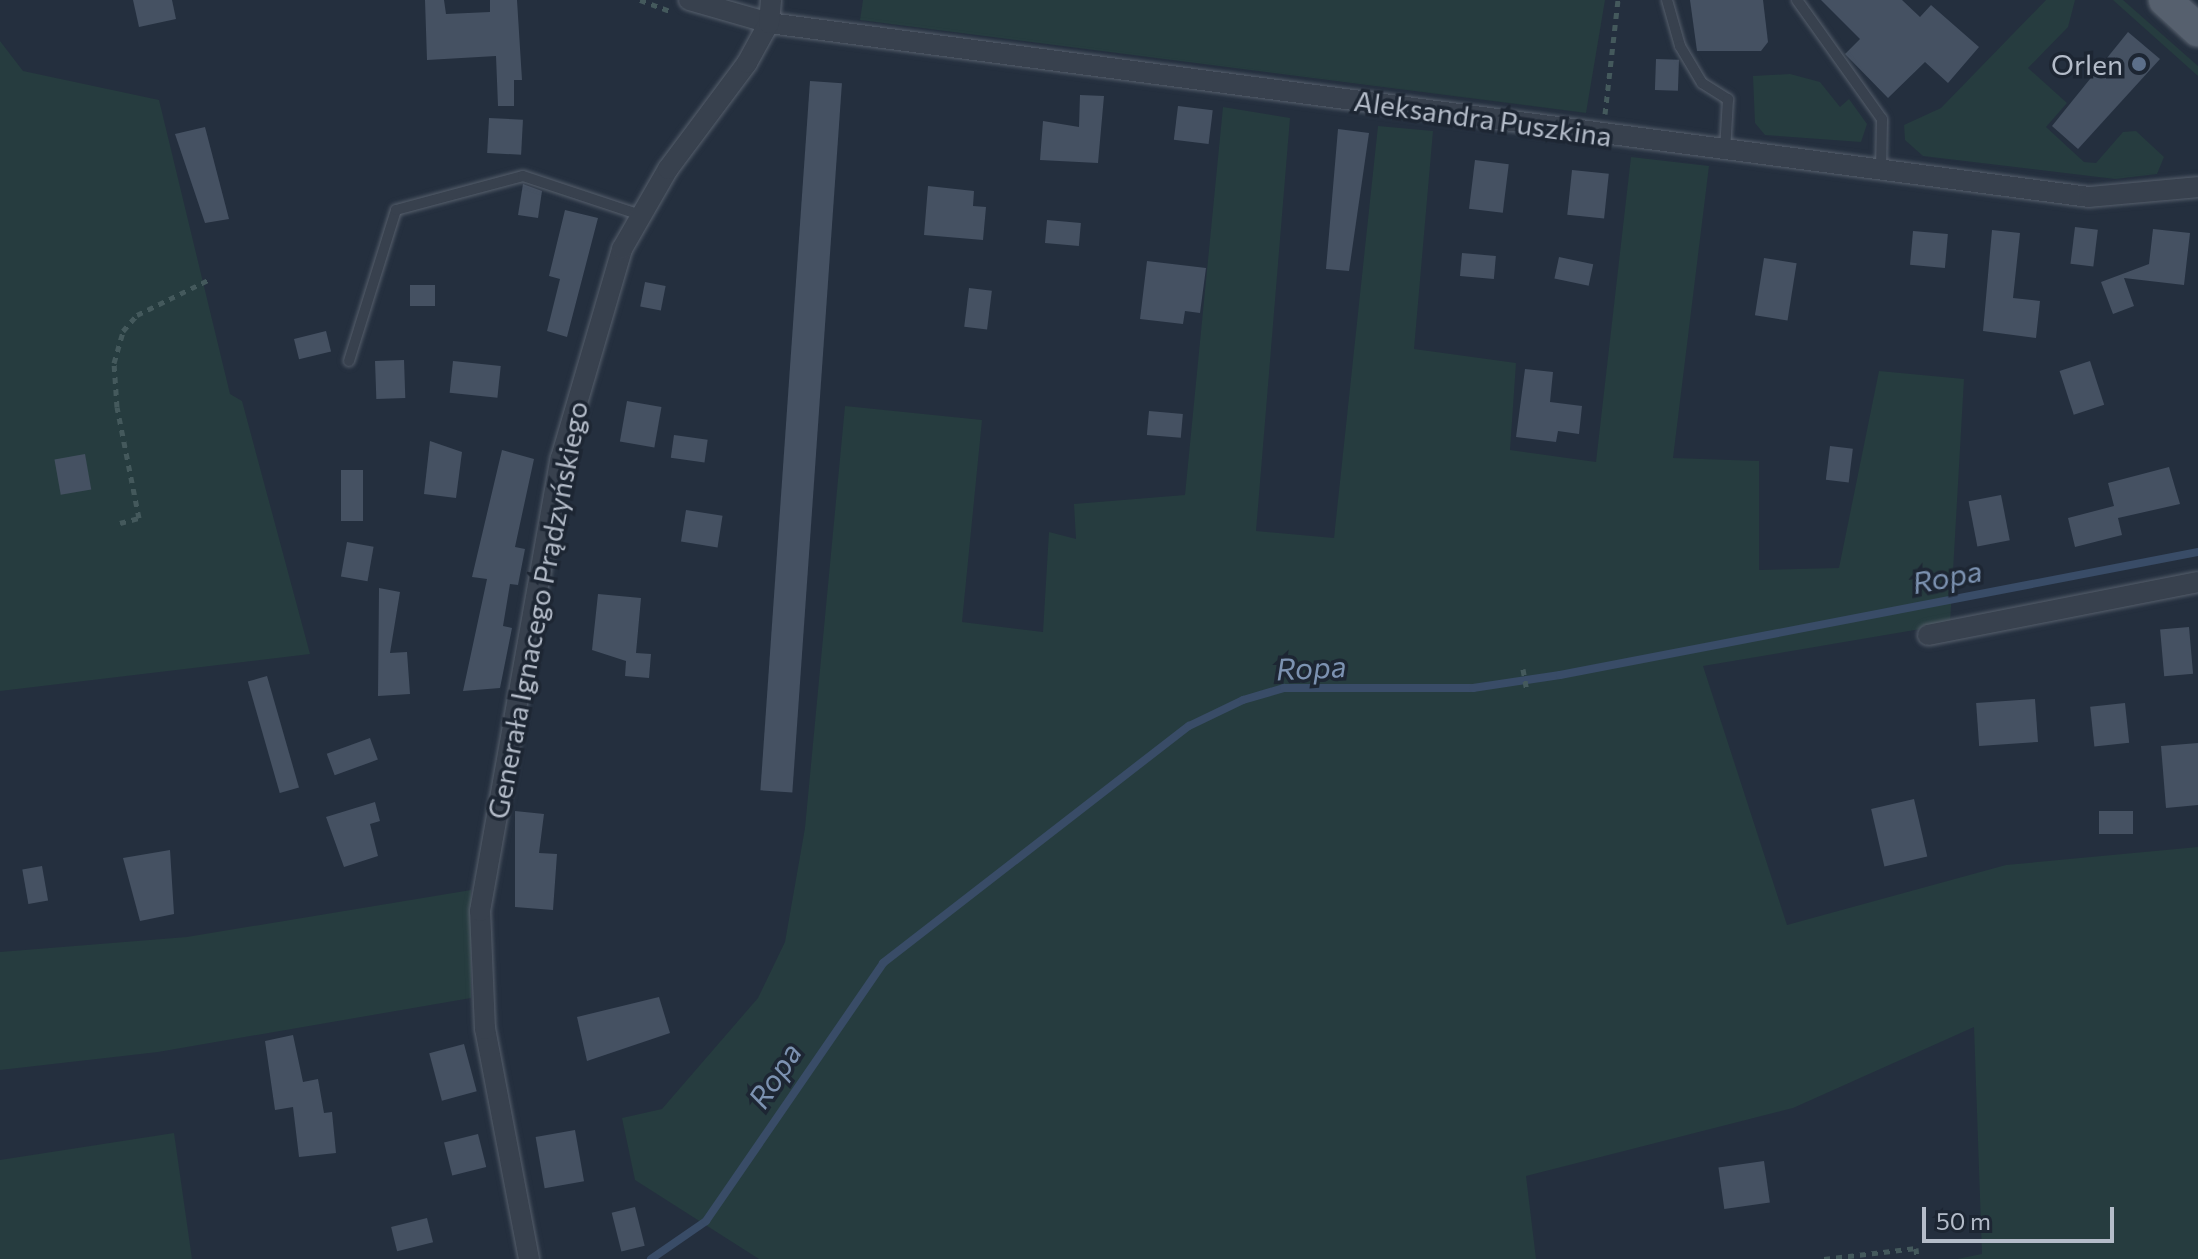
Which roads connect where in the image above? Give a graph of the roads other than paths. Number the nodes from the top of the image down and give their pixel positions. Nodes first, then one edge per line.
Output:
1 (689, 0) edge
2 (771, 0) edge
3 (1667, 0) edge
4 (1797, 0) edge
5 (2165, 0) edge
6 (769, 23) junction
7 (2198, 30) edge
8 (1725, 151) junction
9 (1881, 171) junction
10 (2198, 187) edge
11 (640, 215) junction
12 (349, 361) dead end
13 (2198, 582) edge
14 (1928, 635) dead end
15 (529, 1259) edge

1 - 6 street, Aleksandra Puszkina
2 - 6 street
3 - 8 lane
4 - 9 lane
5 - 7 main road
6 - 8 street, Aleksandra Puszkina
6 - 11 street, Generała Ignacego Prądzyńskiego
8 - 9 street, Aleksandra Puszkina
9 - 10 street, Aleksandra Puszkina
11 - 12 lane
11 - 15 street, Generała Ignacego Prądzyńskiego
13 - 14 street

